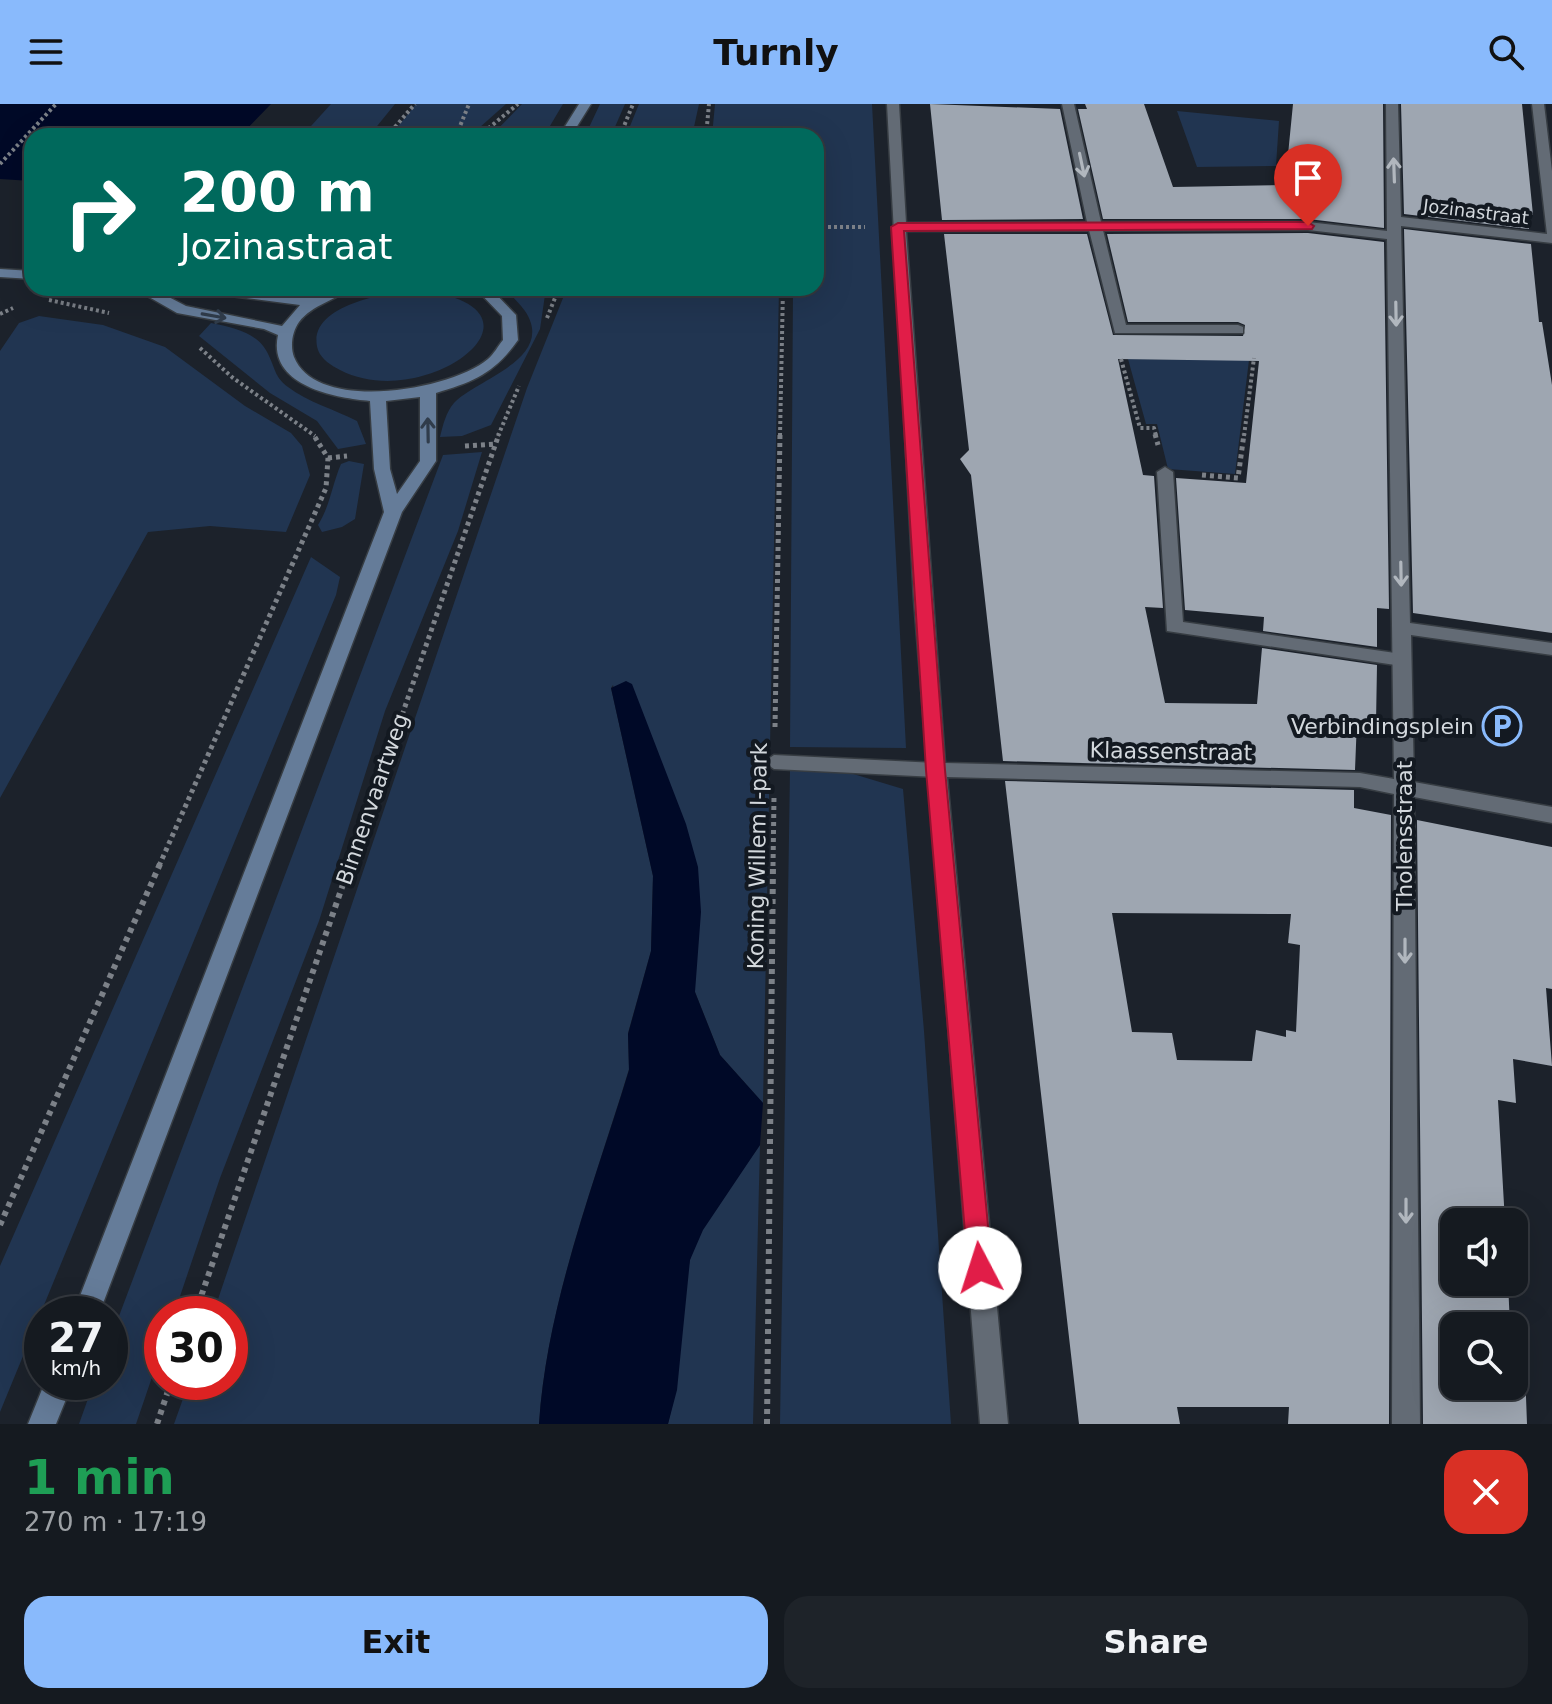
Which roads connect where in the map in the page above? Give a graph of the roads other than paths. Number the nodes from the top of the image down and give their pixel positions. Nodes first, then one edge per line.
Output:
1 (585, 104) edge
2 (893, 104) edge
3 (1068, 104) edge
4 (1392, 104) edge
5 (1538, 104) edge
6 (570, 128) edge
7 (1095, 226) junction
8 (898, 227) junction
9 (1395, 228) junction
10 (1552, 230) edge
11 (1552, 239) edge
12 (0, 273) edge
13 (24, 274) edge
14 (155, 296) edge
15 (264, 296) edge
16 (326, 296) edge
17 (494, 296) edge
18 (313, 302) junction
19 (1238, 330) road end
20 (286, 333) junction
21 (428, 393) junction
22 (378, 398) junction
23 (1165, 472) road end
24 (393, 512) junction
25 (1402, 628) junction
26 (1552, 649) edge
27 (1402, 660) junction
28 (774, 762) road end
29 (936, 770) junction
30 (1404, 789) junction
31 (1552, 815) edge
32 (93, 1296) edge
33 (52, 1400) edge
34 (42, 1424) edge
35 (994, 1424) edge
36 (1406, 1424) edge

1 - 6 main road
2 - 8 street
3 -> 7 street
9 -> 4 street, Tholensstraat
5 - 10 street
7 - 8 street, Jozinastraat
7 - 9 street, Jozinastraat
7 - 19 street
8 - 29 street
9 - 11 street, Jozinastraat
9 -> 25 street, Tholensstraat
12 - 13 main road
14 -> 20 main road
15 - 18 main road
16 - 18 main road
17 - 21 main road
18 - 20 main road
20 - 22 main road
21 - 22 main road
24 -> 21 main road
22 - 24 main road
23 - 27 street
24 - 32 main road
25 - 26 street
25 - 27 street, Tholensstraat
27 - 30 street, Tholensstraat
28 - 29 street, Klaassenstraat
29 - 30 street, Klaassenstraat
29 - 35 street
30 - 31 street
30 -> 36 street, Tholensstraat
33 - 34 main road

